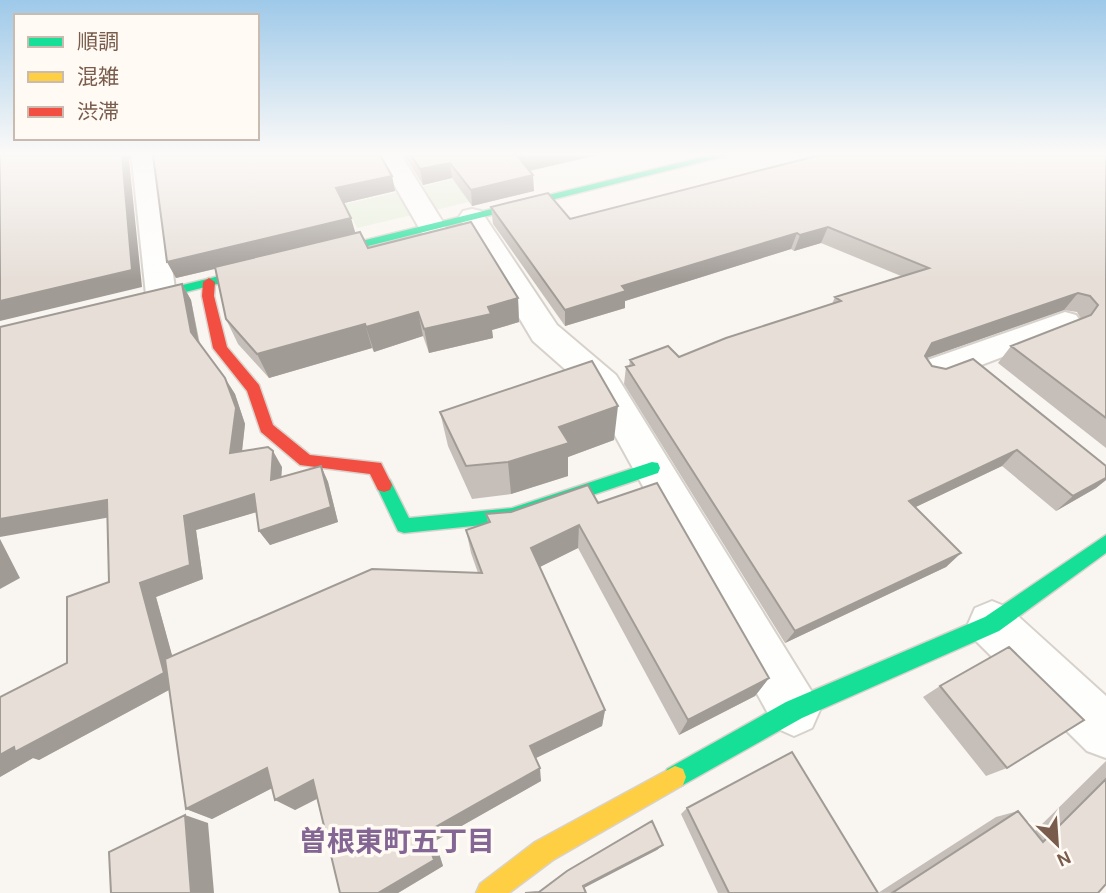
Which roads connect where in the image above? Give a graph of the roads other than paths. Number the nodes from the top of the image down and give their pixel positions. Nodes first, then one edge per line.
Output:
1 (148, 197) edge
2 (414, 197) edge
3 (555, 197) edge
4 (471, 217) junction
5 (432, 227) junction
6 (209, 282) junction
7 (160, 295) junction
8 (121, 304) edge
9 (1065, 322) edge
10 (999, 386) edge
11 (652, 468) junction
12 (1106, 543) edge
13 (992, 624) junction
14 (794, 710) junction
15 (1106, 733) edge
16 (489, 893) edge

1 - 7 street
2 - 5 street
3 - 4 street
4 - 5 street
4 - 11 street
5 - 6 street
6 - 7 street
6 - 11 street
7 - 8 street
9 - 10 street
11 - 14 street
12 - 13 street
13 - 14 street
13 - 15 street
14 - 16 street

